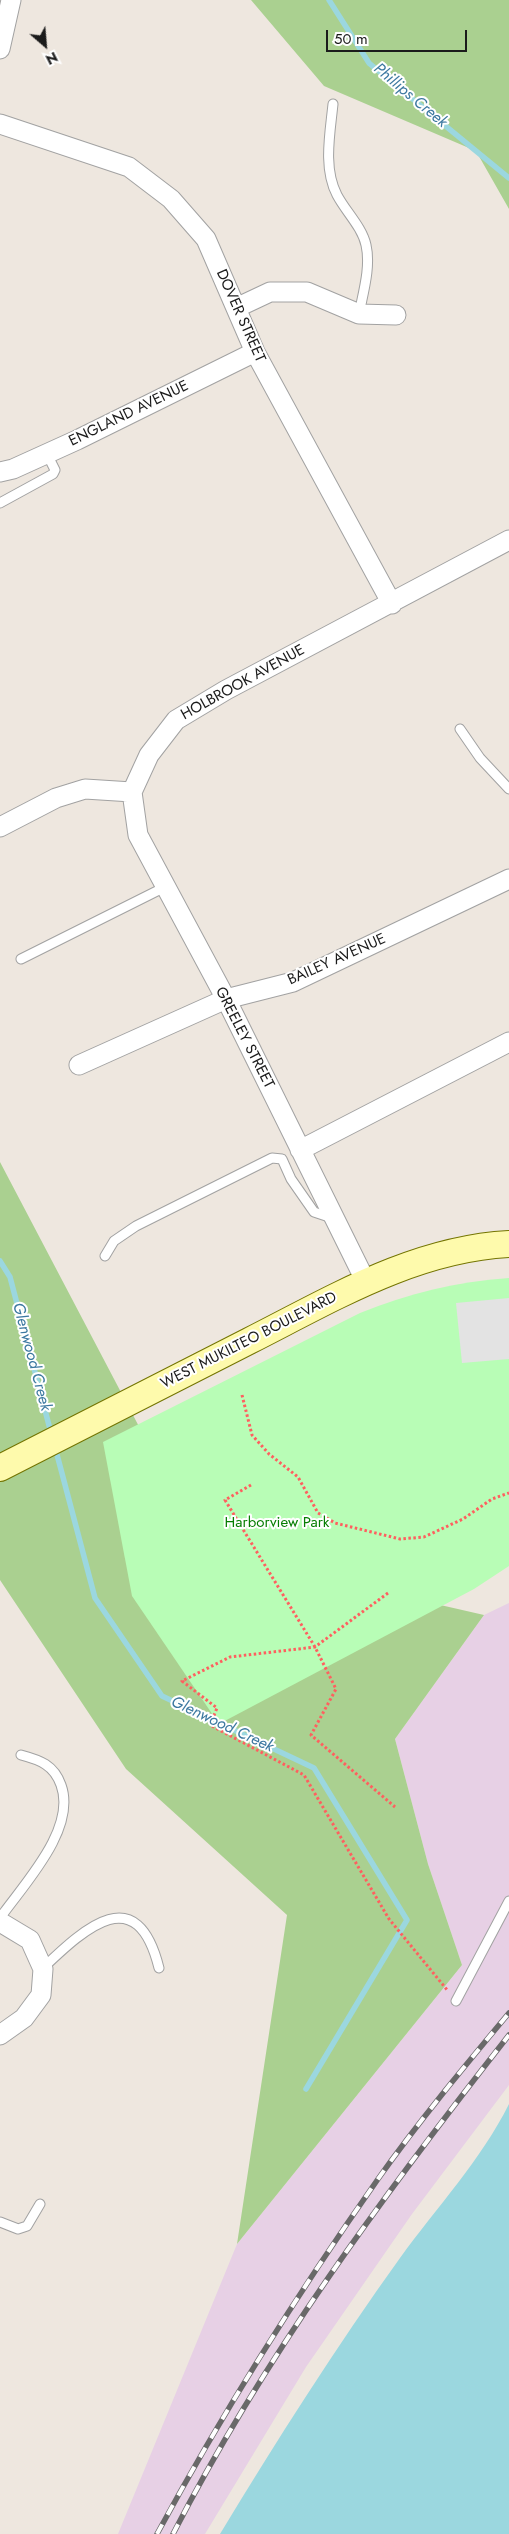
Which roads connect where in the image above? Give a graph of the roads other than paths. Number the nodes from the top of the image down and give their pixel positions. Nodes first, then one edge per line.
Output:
1 (11, 0) edge
2 (0, 49) edge
3 (334, 104) dead end
4 (0, 124) edge
5 (236, 308) junction
6 (359, 314) junction
7 (396, 315) dead end
8 (255, 352) junction
9 (47, 454) junction
10 (0, 472) edge
11 (0, 503) edge
12 (509, 540) edge
13 (392, 604) junction
14 (460, 729) dead end
15 (509, 789) edge
16 (132, 792) junction
17 (0, 827) edge
18 (508, 881) edge
19 (165, 887) junction
20 (21, 959) dead end
21 (226, 999) junction
22 (509, 1042) edge
23 (79, 1065) dead end
24 (300, 1150) junction
25 (334, 1219) junction
26 (509, 1244) edge
27 (105, 1256) dead end
28 (366, 1282) junction
29 (0, 1468) edge
30 (21, 1755) dead end
31 (509, 1901) edge
32 (0, 1920) edge
33 (159, 1968) dead end
34 (43, 1969) junction
35 (456, 2001) road end
36 (0, 2035) edge
37 (40, 2204) dead end
38 (0, 2222) edge

1 - 2 street
3 - 6 lane
4 - 5 street, DOVER STREET
5 - 6 street
5 - 8 street, DOVER STREET
6 - 7 street
8 - 9 street, ENGLAND AVENUE
8 - 13 street, DOVER STREET
9 - 10 street, ENGLAND AVENUE
9 - 11 lane
12 - 13 street, HOLBROOK AVENUE
13 - 16 street, HOLBROOK AVENUE
14 - 15 lane
16 - 17 street
16 - 19 street, GREELEY STREET
18 - 21 street, BAILEY AVENUE
19 - 20 lane
19 - 21 street, GREELEY STREET
21 - 23 street, BAILEY AVENUE
21 - 24 street, GREELEY STREET
22 - 24 street
24 - 25 street, GREELEY STREET
25 - 27 lane
25 - 28 street, GREELEY STREET
26 - 28 main road, WEST MUKILTEO BOULEVARD
28 - 29 main road, WEST MUKILTEO BOULEVARD
30 - 32 lane
31 - 35 lane
32 - 34 street
33 - 34 lane
34 - 36 street
37 - 38 lane

